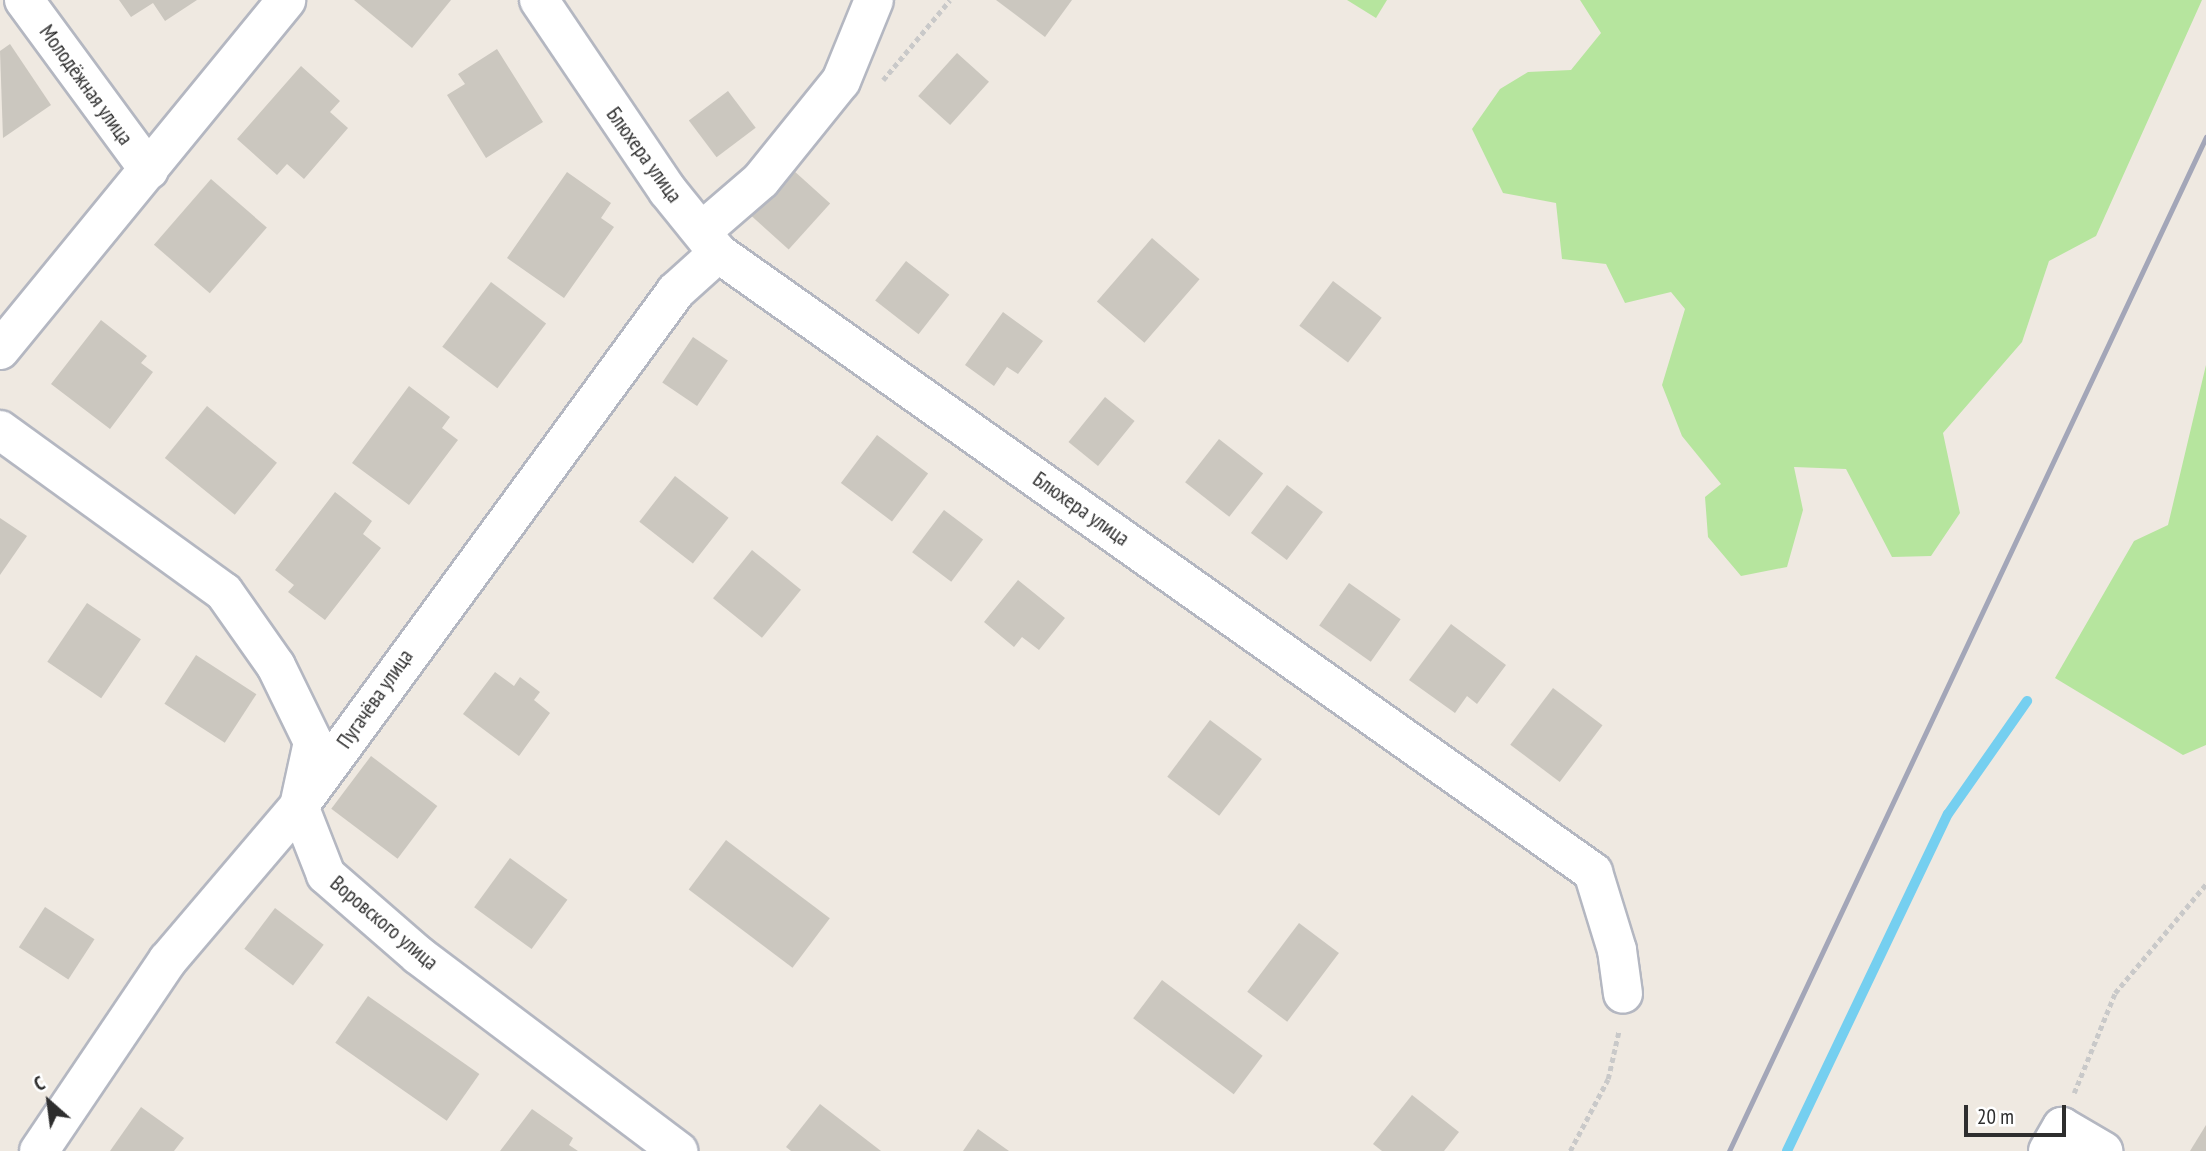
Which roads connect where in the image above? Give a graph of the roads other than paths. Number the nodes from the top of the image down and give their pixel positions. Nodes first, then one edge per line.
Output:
1 (24, 0) edge
2 (286, 0) edge
3 (540, 0) edge
4 (874, 0) edge
5 (149, 170) junction
6 (710, 242) junction
7 (0, 350) edge
8 (0, 430) edge
9 (299, 806) junction
10 (1623, 994) road end
11 (2055, 1139) edge
12 (39, 1151) edge
13 (678, 1151) edge
14 (2103, 1151) edge

1 - 5 street, Молодёжная улица
2 - 5 street
3 - 6 street, Блюхера улица
4 - 6 street, Пугачёва улица
5 - 7 street
6 - 9 street, Пугачёва улица
6 - 10 street, Блюхера улица
8 - 9 street
9 - 12 street, Пугачёва улица
9 - 13 street, Воровского улица
11 - 14 street

